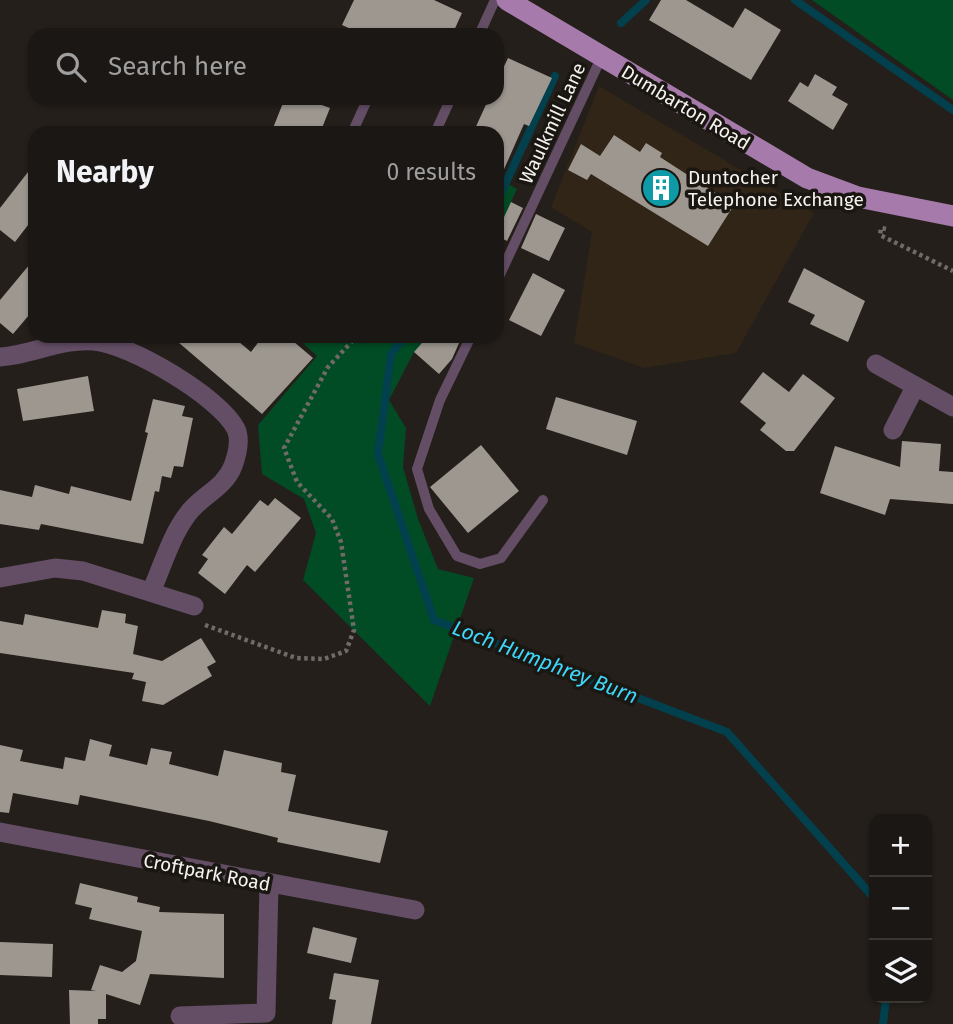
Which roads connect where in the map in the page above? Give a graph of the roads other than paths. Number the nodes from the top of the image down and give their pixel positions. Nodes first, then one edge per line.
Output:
1 (507, 1) edge
2 (485, 28) edge
3 (602, 56) junction
4 (365, 105) edge
5 (448, 105) edge
6 (355, 126) edge
7 (438, 126) edge
8 (953, 216) edge
9 (504, 266) edge
10 (67, 343) edge
11 (108, 343) edge
12 (468, 343) edge
13 (0, 357) edge
14 (876, 363) dead end
15 (915, 387) junction
16 (953, 407) edge
17 (892, 430) dead end
18 (543, 500) dead end
19 (0, 578) edge
20 (151, 592) junction
21 (194, 606) road end
22 (0, 832) edge
23 (269, 885) junction
24 (415, 909) dead end
25 (180, 1016) dead end

1 - 2 lane
1 - 3 main road, Dumbarton Road
3 - 8 main road, Dumbarton Road
3 - 9 lane, Waulkmill Lane
4 - 6 lane
5 - 7 lane
10 - 13 street
11 - 20 street
12 - 18 lane
14 - 15 street
15 - 16 street
15 - 17 street
19 - 20 street
20 - 21 street
22 - 23 street, Croftpark Road
23 - 24 street, Croftpark Road
23 - 25 street

